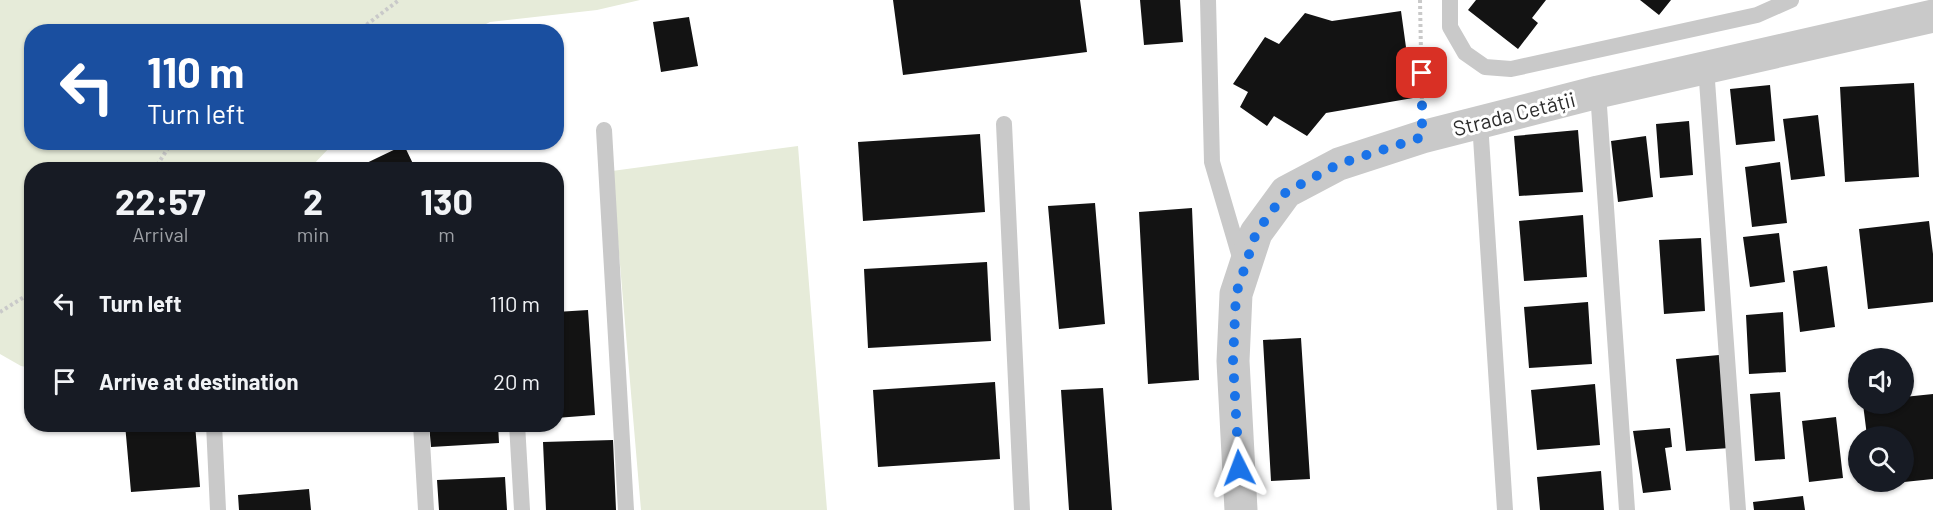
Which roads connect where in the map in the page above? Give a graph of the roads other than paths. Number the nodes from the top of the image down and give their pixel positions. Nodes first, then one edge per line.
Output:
1 (1208, 0) edge
2 (1449, 0) edge
3 (1791, 0) edge
4 (1933, 16) edge
5 (1706, 67) junction
6 (1598, 92) junction
7 (1480, 122) junction
8 (1004, 124) dead end
9 (604, 130) dead end
10 (1244, 270) junction
11 (214, 432) edge
12 (421, 432) edge
13 (517, 432) edge
14 (218, 510) edge
15 (426, 510) edge
16 (522, 510) edge
17 (626, 510) edge
18 (1022, 510) edge
19 (1241, 510) edge
20 (1506, 510) edge
21 (1627, 510) edge
22 (1738, 510) edge

1 - 10 lane
2 - 3 lane
4 - 5 street, Strada Cetății
5 - 6 street, Strada Cetății
5 - 22 lane
6 - 7 street, Strada Cetății
6 - 21 lane
7 - 10 street, Strada Cetății
7 - 20 lane
8 - 18 lane
9 - 17 lane
10 - 19 street, Strada Cetății
11 - 14 lane
12 - 15 lane
13 - 16 lane

